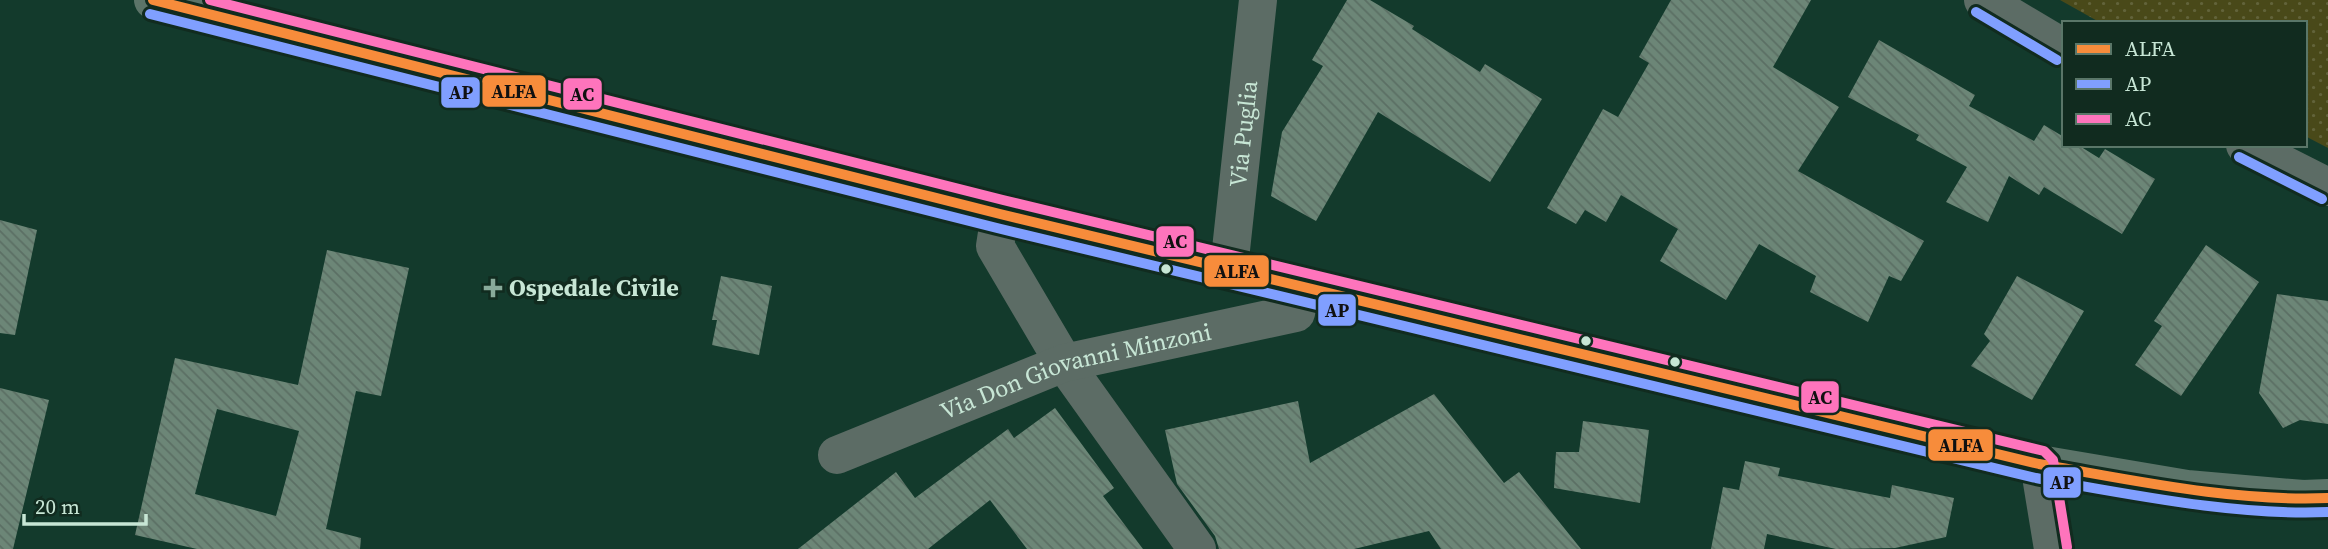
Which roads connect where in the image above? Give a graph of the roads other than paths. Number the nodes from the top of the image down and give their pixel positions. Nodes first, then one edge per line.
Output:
1 (153, 0) edge
2 (1258, 0) edge
3 (1983, 0) edge
4 (2062, 47) edge
5 (2249, 147) edge
6 (2328, 187) edge
7 (1000, 214) junction
8 (1229, 268) junction
9 (1301, 288) junction
10 (1064, 363) junction
11 (837, 455) dead end
12 (2039, 464) junction
13 (2320, 494) edge
14 (2049, 548) edge
15 (1197, 549) edge

1 - 7 main road
2 - 8 street, Via Puglia
3 - 4 street
5 - 6 street
7 - 8 main road
7 - 10 street
8 - 9 main road
9 - 10 street, Via Don Giovanni Minzoni
9 - 12 main road
10 - 11 street, Via Don Giovanni Minzoni
10 - 15 street
12 - 13 main road
12 - 14 street

